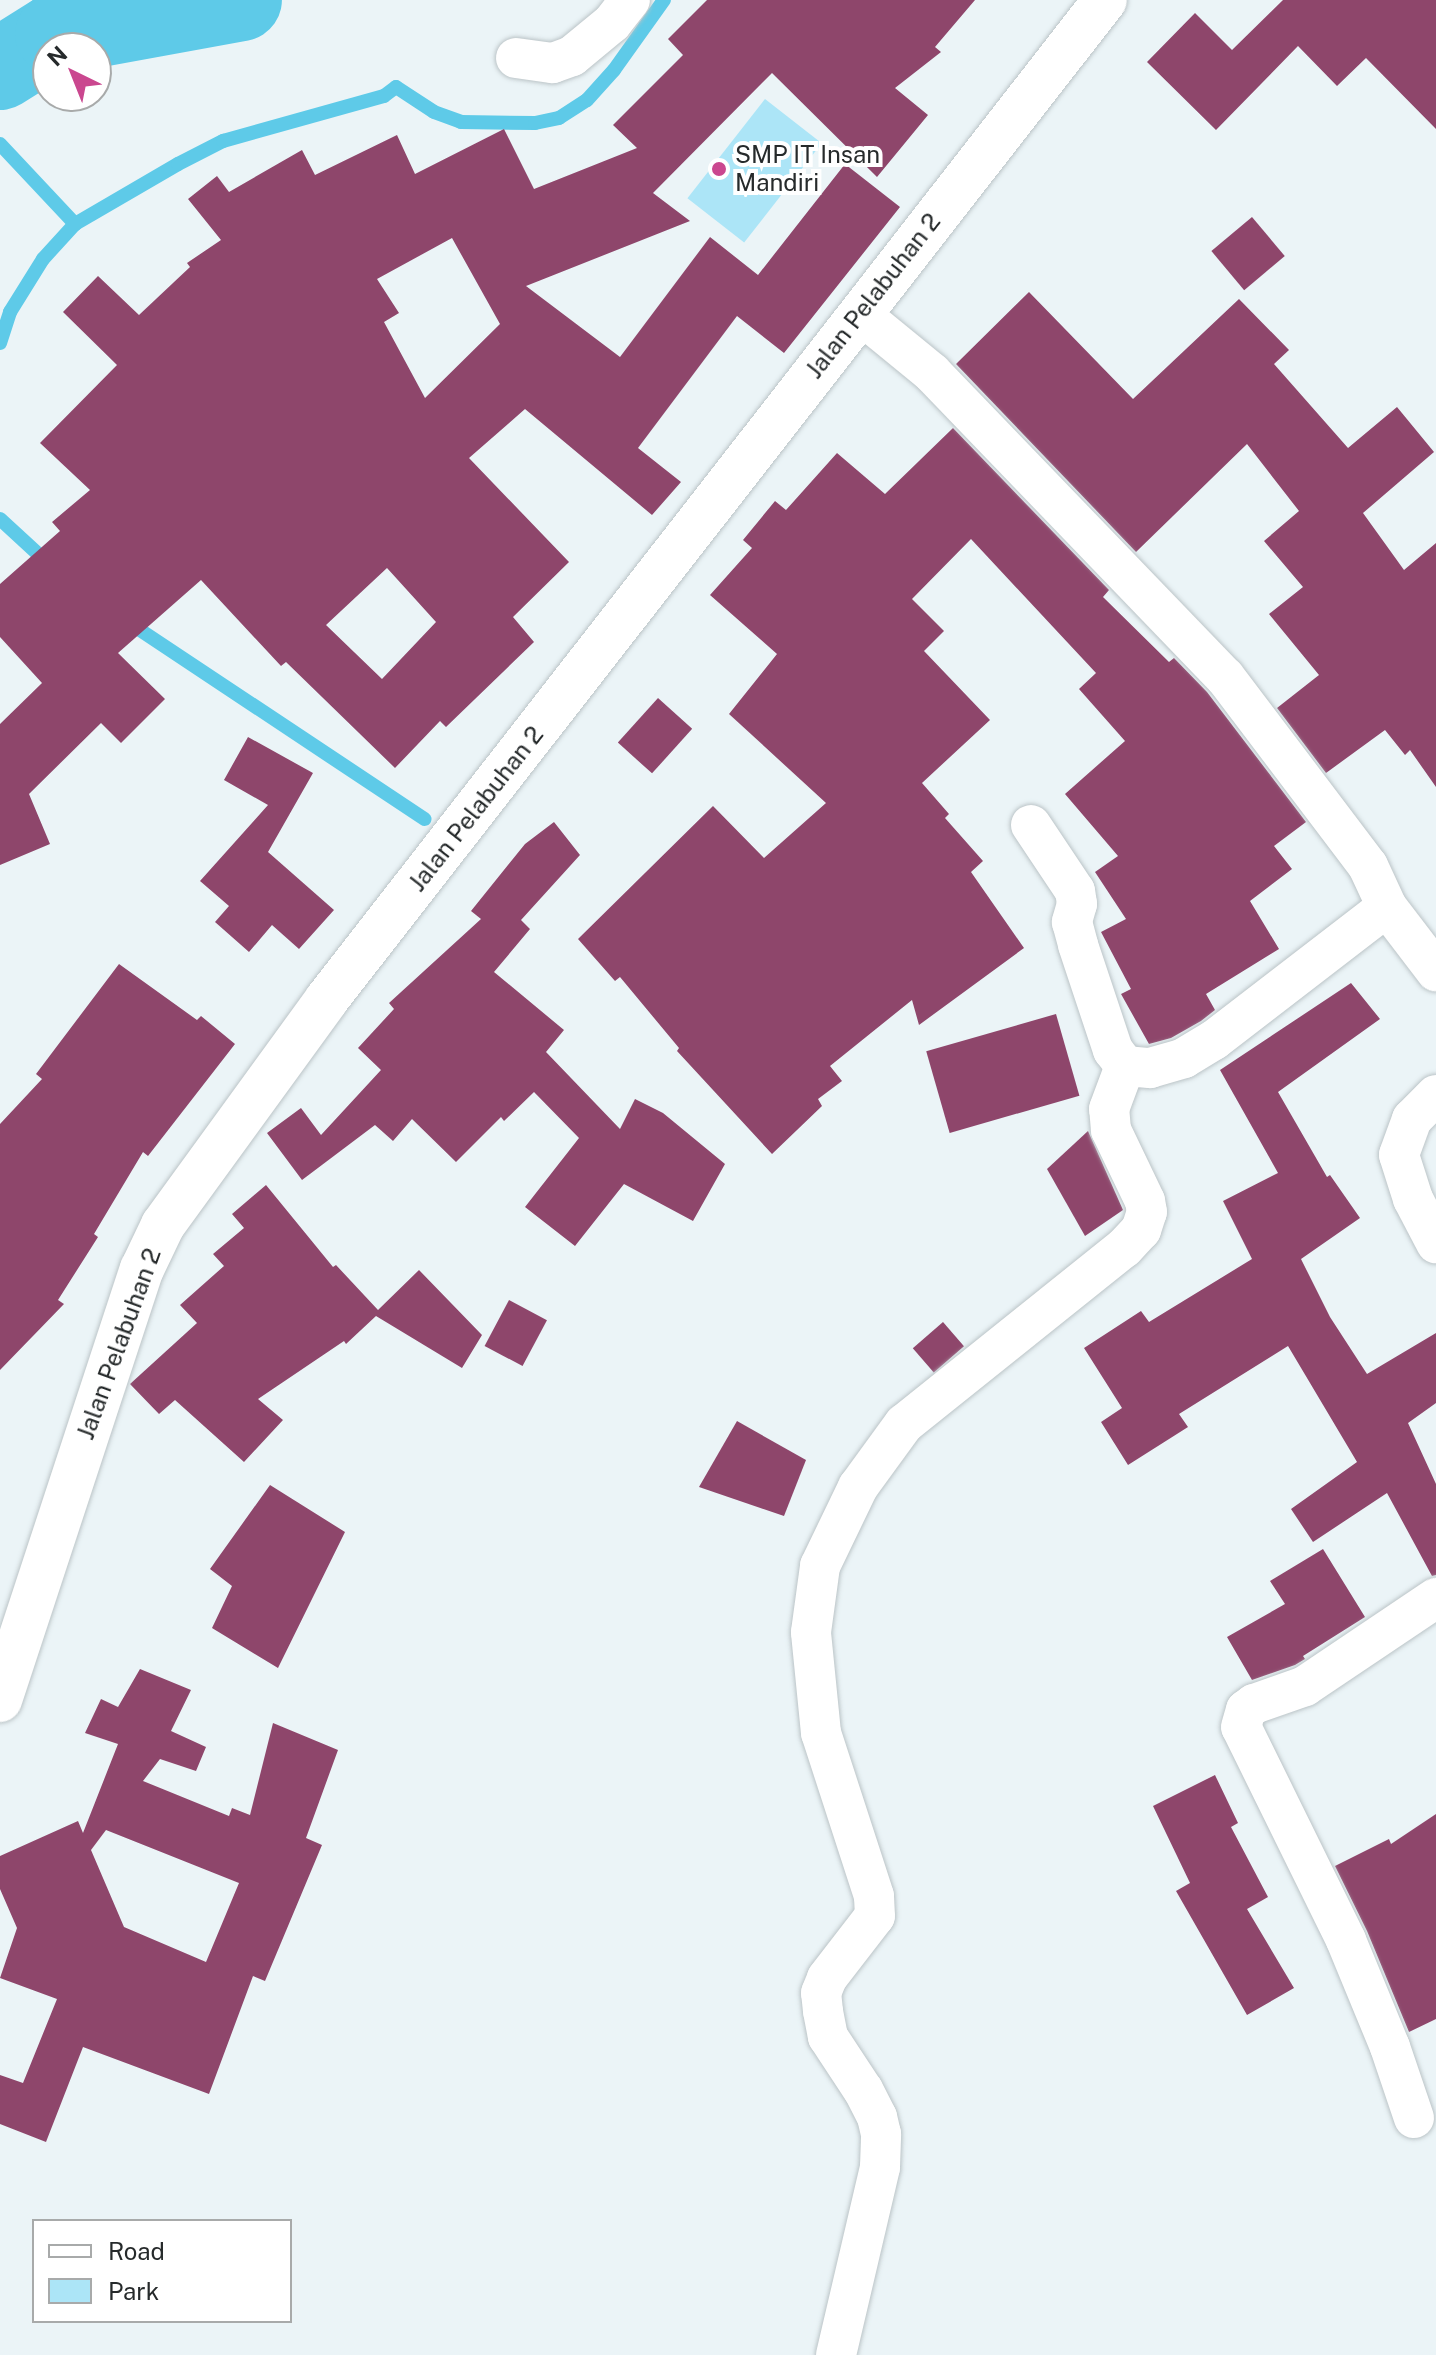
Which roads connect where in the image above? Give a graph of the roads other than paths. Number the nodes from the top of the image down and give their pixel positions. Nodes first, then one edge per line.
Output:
1 (630, 0) edge
2 (1105, 0) edge
3 (516, 58) dead end
4 (860, 314) junction
5 (1031, 825) dead end
6 (1387, 907) junction
7 (1436, 971) edge
8 (1125, 1066) junction
9 (1436, 1095) edge
10 (1436, 1243) edge
11 (1436, 1598) edge
12 (0, 1700) edge
13 (1414, 2118) dead end
14 (836, 2355) edge

1 - 3 street
2 - 4 main road, Jalan Pelabuhan 2
4 - 6 street
4 - 12 main road, Jalan Pelabuhan 2
5 - 8 street
6 - 7 street
6 - 8 street
8 - 14 street
9 - 10 street
11 - 13 street

